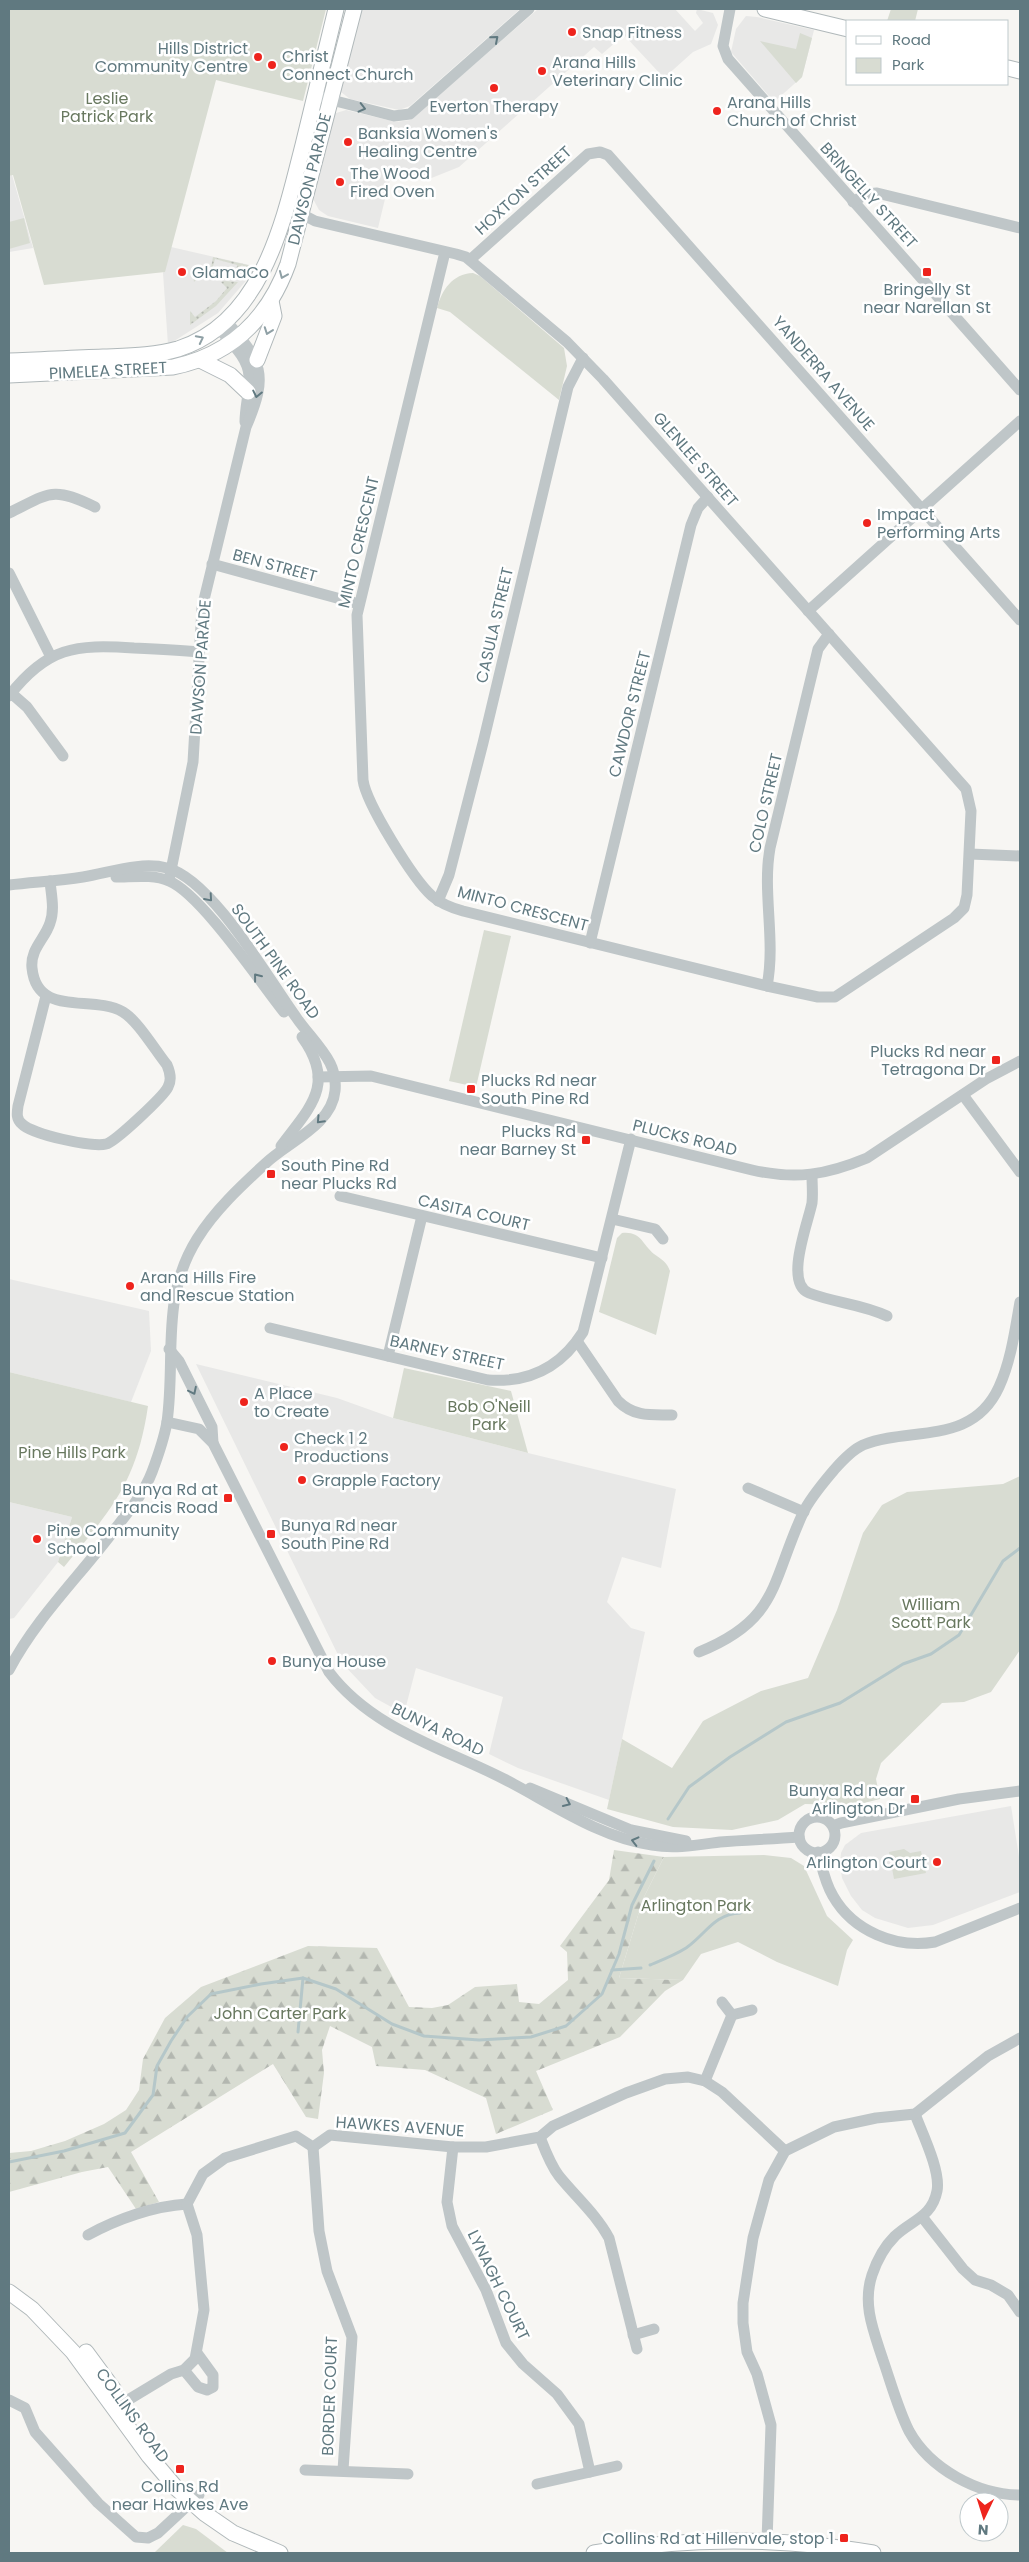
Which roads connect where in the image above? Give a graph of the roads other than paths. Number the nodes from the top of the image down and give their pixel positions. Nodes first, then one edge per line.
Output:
1 (336, 9) edge
2 (354, 9) edge
3 (529, 9) edge
4 (730, 9) edge
5 (765, 9) edge
6 (846, 29) edge
7 (322, 97) junction
8 (600, 152) joint
9 (853, 202) junction
10 (288, 204) junction
11 (301, 214) junction
12 (1020, 228) edge
13 (445, 252) junction
14 (471, 259) junction
15 (271, 301) junction
16 (222, 324) junction
17 (236, 340) junction
18 (583, 358) junction
19 (200, 360) junction
20 (257, 360) junction
21 (9, 361) edge
22 (9, 375) edge
23 (1020, 390) edge
24 (248, 392) junction
25 (1020, 421) edge
26 (246, 426) junction
27 (708, 497) junction
28 (95, 507) dead end
29 (922, 510) junction
30 (9, 513) edge
31 (212, 564) junction
32 (9, 573) edge
33 (359, 604) junction
34 (808, 611) junction
35 (1020, 620) edge
36 (829, 634) junction
37 (199, 652) junction
38 (51, 657) junction
39 (10, 695) edge
40 (63, 756) dead end
41 (970, 854) junction
42 (1020, 856) edge
43 (170, 874) junction
44 (50, 881) junction
45 (9, 885) edge
46 (438, 900) junction
47 (590, 943) junction
48 (767, 986) junction
49 (46, 996) junction
50 (1020, 1061) edge
51 (334, 1076) junction
52 (318, 1077) junction
53 (963, 1095) junction
54 (630, 1140) junction
55 (276, 1153) junction
56 (1020, 1172) edge
57 (812, 1176) junction
58 (340, 1196) dead end
59 (422, 1216) junction
60 (612, 1218) junction
61 (663, 1239) dead end
62 (602, 1258) junction
63 (1020, 1302) edge
64 (887, 1316) dead end
65 (1019, 1316) edge
66 (270, 1328) dead end
67 (577, 1341) junction
68 (169, 1349) junction
69 (388, 1356) junction
70 (672, 1415) dead end
71 (167, 1422) junction
72 (213, 1443) junction
73 (748, 1488) dead end
74 (804, 1512) junction
75 (9, 1644) edge
76 (20, 1650) junction
77 (699, 1652) dead end
78 (9, 1670) edge
79 (1020, 1791) edge
80 (832, 1826) junction
81 (799, 1837) junction
82 (818, 1852) junction
83 (1020, 1908) edge
84 (722, 2002) dead end
85 (752, 2010) dead end
86 (732, 2014) junction
87 (1020, 2038) edge
88 (705, 2081) junction
89 (915, 2114) junction
90 (540, 2137) junction
91 (453, 2147) junction
92 (314, 2148) junction
93 (785, 2151) junction
94 (187, 2204) junction
95 (923, 2218) junction
96 (88, 2235) dead end
97 (9, 2280) edge
98 (9, 2292) edge
99 (1020, 2312) edge
100 (654, 2329) dead end
101 (633, 2335) junction
102 (637, 2349) dead end
103 (197, 2353) junction
104 (184, 2370) junction
105 (9, 2400) edge
106 (122, 2403) junction
107 (617, 2466) dead end
108 (305, 2470) dead end
109 (342, 2470) junction
110 (590, 2472) junction
111 (408, 2474) dead end
112 (537, 2484) dead end
113 (1020, 2495) edge
114 (195, 2498) junction
115 (767, 2541) junction
116 (280, 2553) edge
117 (594, 2553) edge
118 (873, 2553) edge

1 - 7 main road, DAWSON PARADE
2 - 7 main road, DAWSON PARADE
7 -> 3 street
4 - 9 street, BRINGELLY STREET
5 - 6 main road
7 - 10 main road, DAWSON PARADE
7 - 11 main road, DAWSON PARADE
8 - 14 street, HOXTON STREET
8 - 29 street, YANDERRA AVENUE
9 - 12 street
9 - 23 street, BRINGELLY STREET
10 - 11 street, GLENLEE STREET
10 - 16 main road, DAWSON PARADE
11 - 13 street, GLENLEE STREET
11 -> 15 main road, DAWSON PARADE
13 - 14 street, GLENLEE STREET
13 - 33 street, MINTO CRESCENT
14 - 18 street, GLENLEE STREET
15 - 17 main road, DAWSON PARADE
15 -> 20 main road
16 - 17 street, DAWSON PARADE
21 -> 16 main road, PIMELEA STREET
17 - 19 main road, PIMELEA STREET
17 - 20 street, DAWSON PARADE
17 - 24 street, DAWSON PARADE
18 - 27 street, GLENLEE STREET
18 - 46 street, CASULA STREET
19 - 22 main road, PIMELEA STREET
19 - 24 main road
20 -> 26 street, DAWSON PARADE
24 - 26 street, DAWSON PARADE
25 - 29 street
26 - 31 street, DAWSON PARADE
27 - 34 street, GLENLEE STREET
27 - 47 street, CAWDOR STREET
28 - 30 street
29 - 34 street
29 - 35 street, YANDERRA AVENUE
31 - 33 street, BEN STREET
31 - 37 street, DAWSON PARADE
32 - 38 street
33 - 46 street, MINTO CRESCENT
34 - 36 street, GLENLEE STREET
36 - 41 street, GLENLEE STREET
36 - 48 street, COLO STREET
37 - 38 street
37 - 43 street, DAWSON PARADE
38 - 39 street
39 - 40 street
41 - 42 street
41 - 48 street, MINTO CRESCENT
43 - 44 street, SOUTH PINE ROAD
43 -> 51 street, SOUTH PINE ROAD
52 -> 43 street, SOUTH PINE ROAD
44 - 45 street, SOUTH PINE ROAD
44 - 49 street
46 - 47 street, MINTO CRESCENT
47 - 48 street, MINTO CRESCENT
49 - 49 street
50 - 53 street, PLUCKS ROAD
51 - 52 street, PLUCKS ROAD
51 - 54 street, PLUCKS ROAD
51 -> 55 street, SOUTH PINE ROAD
52 - 55 street, SOUTH PINE ROAD
53 - 56 street
53 - 57 street, PLUCKS ROAD
54 - 57 street, PLUCKS ROAD
54 - 60 street, BARNEY STREET
55 - 68 street, SOUTH PINE ROAD
57 - 64 street
58 - 59 street, CASITA COURT
59 - 62 street, CASITA COURT
59 - 69 street
60 - 61 street
60 - 62 street, BARNEY STREET
62 - 67 street, BARNEY STREET
63 - 65 street
65 - 74 street
66 - 69 street, BARNEY STREET
67 - 69 street, BARNEY STREET
67 - 70 street
68 - 71 street, SOUTH PINE ROAD
68 -> 72 street, BUNYA ROAD
71 - 72 street, BUNYA ROAD
71 - 76 street, SOUTH PINE ROAD
72 - 81 street, BUNYA ROAD
73 - 74 street
74 - 77 street
75 - 76 street
76 - 78 street, SOUTH PINE ROAD
79 - 80 street
80 - 81 street
80 - 82 street
81 - 82 street
82 - 83 street
84 - 86 street
85 - 86 street
86 - 88 street
87 - 89 street
88 - 90 street, HAWKES AVENUE
88 - 93 street, HAWKES AVENUE
89 - 93 street
89 - 95 street
90 - 91 street, HAWKES AVENUE
90 - 101 street
91 - 92 street, HAWKES AVENUE
91 - 110 street, LYNAGH COURT
92 - 94 street
92 - 109 street, BORDER COURT
93 - 115 street
94 - 96 street
94 - 103 street
95 - 99 street
95 - 113 street
97 - 106 main road, COLLINS ROAD
98 - 114 main road, COLLINS ROAD
100 - 101 street
101 - 102 street
103 - 104 street
103 - 104 street
104 - 106 street
105 - 114 street
106 - 114 main road, COLLINS ROAD
107 - 110 street
108 - 109 street, BORDER COURT
109 - 111 street, BORDER COURT
110 - 112 street
114 - 116 main road, COLLINS ROAD
115 - 117 main road
115 - 118 main road

